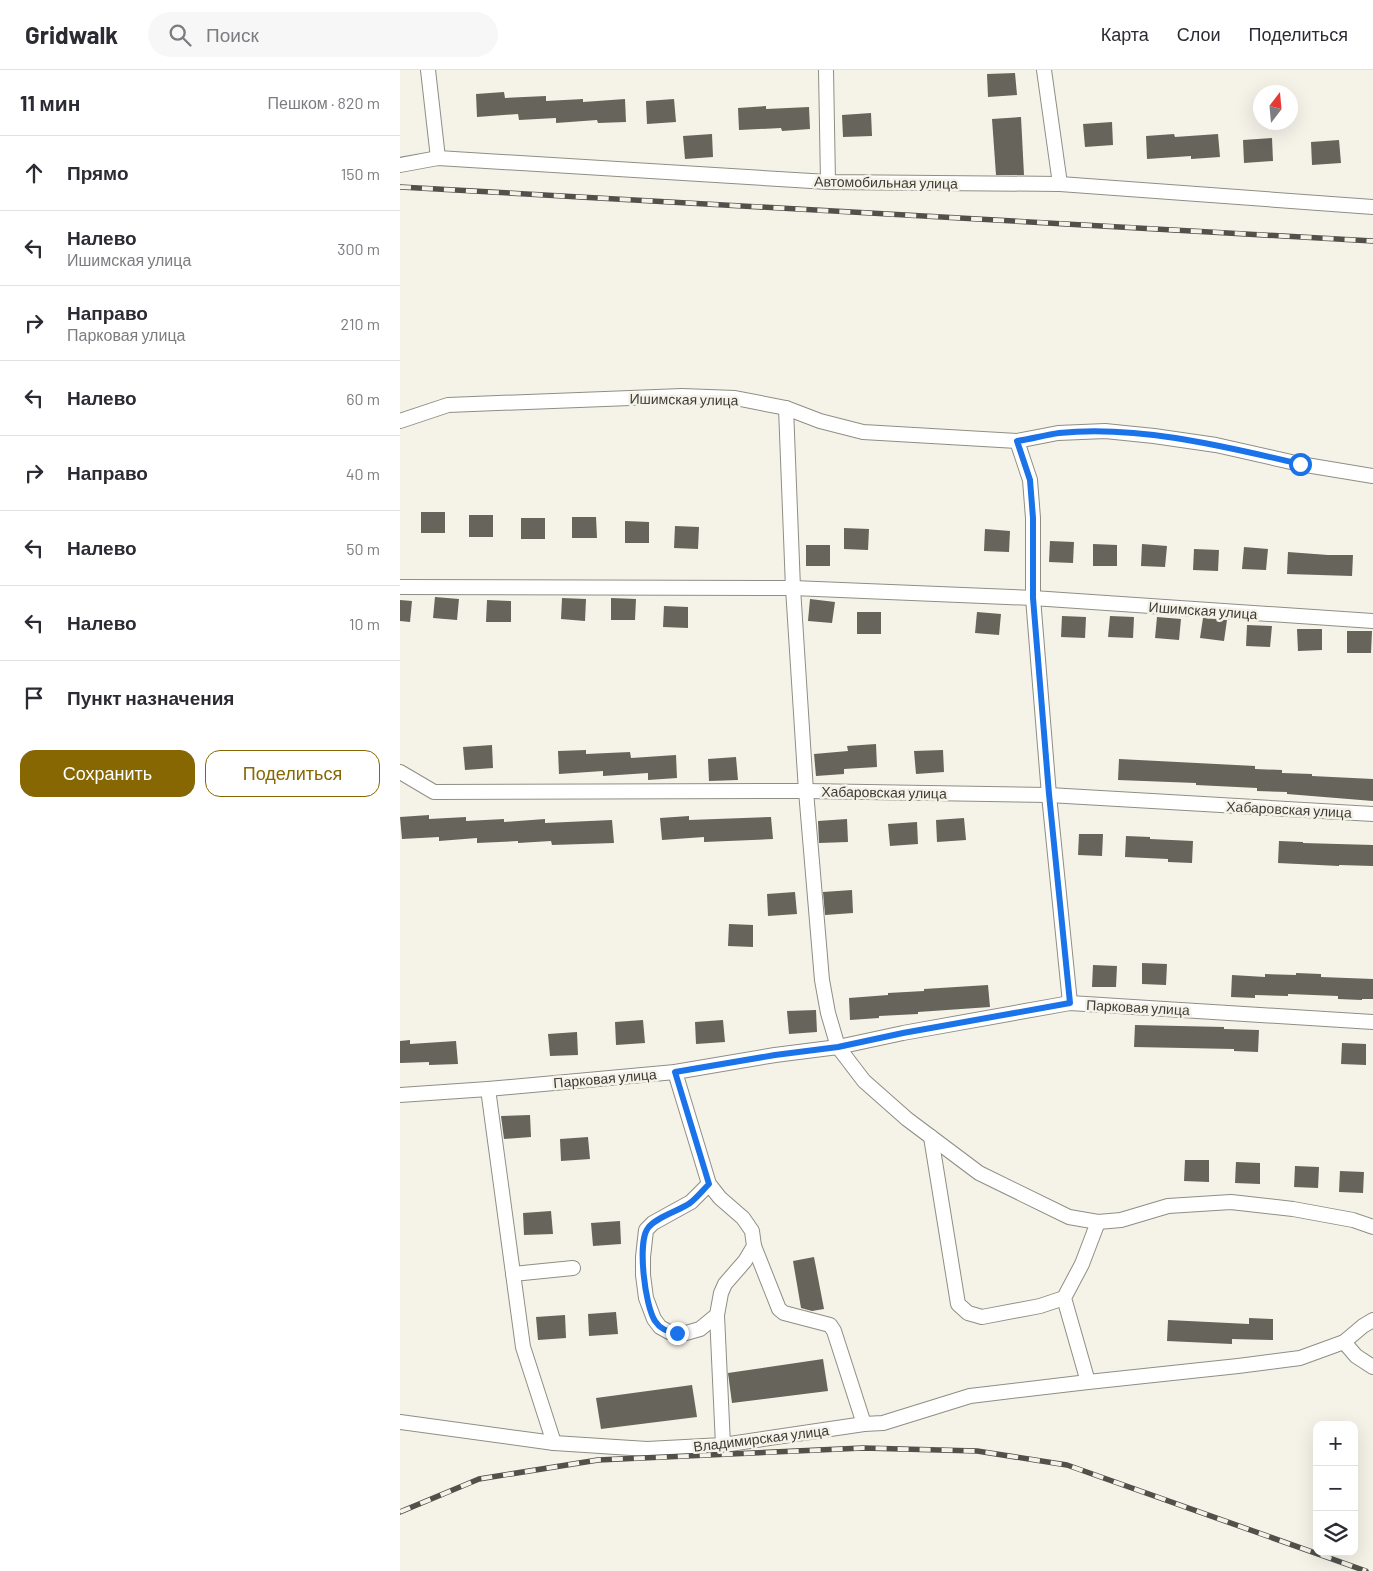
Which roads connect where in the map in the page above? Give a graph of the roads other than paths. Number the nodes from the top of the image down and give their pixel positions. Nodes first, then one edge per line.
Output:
1 (428, 70) edge
2 (826, 70) edge
3 (1044, 70) edge
4 (438, 158) junction
5 (400, 165) edge
6 (828, 182) junction
7 (1060, 184) junction
8 (1373, 207) edge
9 (786, 408) junction
10 (400, 421) edge
11 (1017, 441) junction
12 (1373, 476) edge
13 (400, 588) edge
14 (793, 588) junction
15 (1033, 598) junction
16 (1373, 621) edge
17 (400, 772) edge
18 (806, 791) junction
19 (1049, 794) junction
20 (1373, 814) edge
21 (1070, 1003) junction
22 (1373, 1022) edge
23 (838, 1047) junction
24 (675, 1072) junction
25 (488, 1089) junction
26 (400, 1095) edge
27 (931, 1137) junction
28 (709, 1184) junction
29 (1098, 1222) junction
30 (1373, 1227) edge
31 (754, 1246) junction
32 (573, 1268) dead end
33 (513, 1274) junction
34 (1064, 1298) junction
35 (717, 1315) junction
36 (1373, 1320) edge
37 (1344, 1342) junction
38 (1373, 1367) edge
39 (1088, 1382) junction
40 (400, 1422) edge
41 (864, 1424) junction
42 (554, 1443) junction
43 (723, 1445) junction

1 - 4 street
2 - 6 street
3 - 7 street
4 - 5 street, Автомобильная улица
4 - 6 street, Автомобильная улица
6 - 7 street, Автомобильная улица
7 - 8 street, Автомобильная улица
9 - 10 street, Ишимская улица
9 - 11 street, Ишимская улица
9 - 14 street
11 - 12 street, Ишимская улица
11 - 15 street
13 - 14 street, Ишимская улица
14 - 15 street, Ишимская улица
14 - 18 street
15 - 16 street, Ишимская улица
15 - 19 street
17 - 18 street, Хабаровская улица
18 - 19 street, Хабаровская улица
18 - 23 street
19 - 20 street, Хабаровская улица
19 - 21 street
21 - 22 street, Парковая улица
21 - 23 street, Парковая улица
23 - 24 street, Парковая улица
23 - 27 street
24 - 25 street, Парковая улица
24 - 28 street
25 - 26 street, Парковая улица
25 - 33 street
27 - 29 street
27 - 34 street
28 - 31 street
28 - 35 street
29 - 30 street
29 - 34 street
31 - 35 street
31 - 41 street
32 - 33 street
33 - 42 street
34 - 39 street
35 - 43 street
36 - 37 street
37 - 38 street
37 - 39 street, Владимирская улица
39 - 41 street, Владимирская улица
40 - 42 street, Владимирская улица
41 - 43 street, Владимирская улица
42 - 43 street, Владимирская улица

